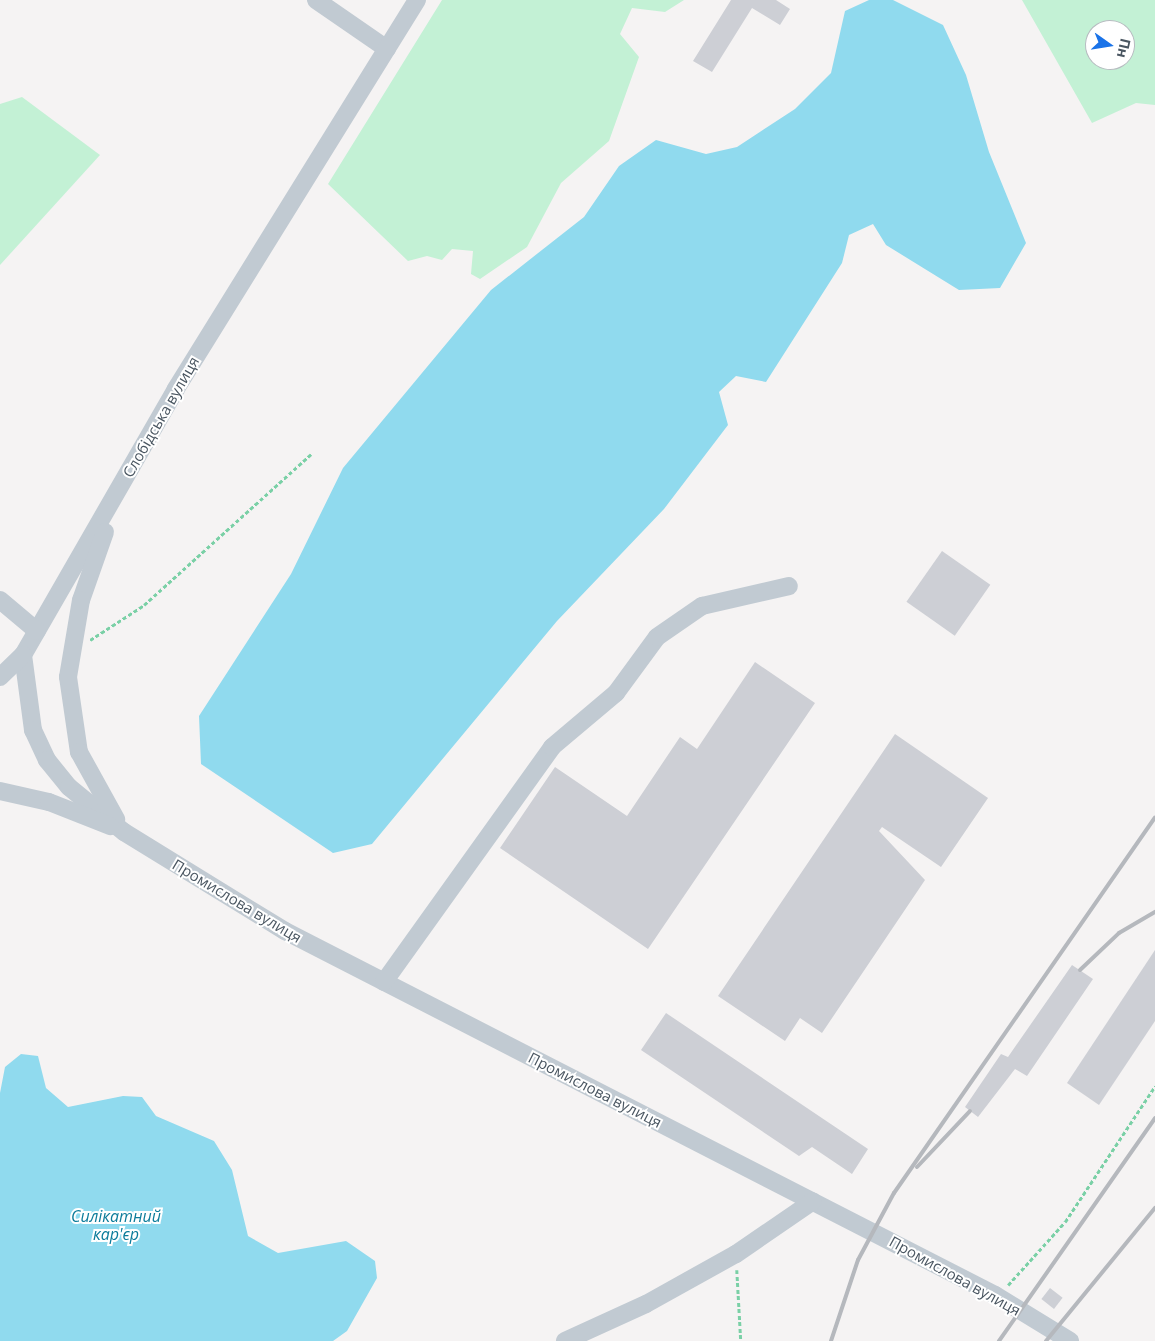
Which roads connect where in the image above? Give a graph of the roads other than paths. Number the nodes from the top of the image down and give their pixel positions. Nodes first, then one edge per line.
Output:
1 (417, 0) edge
2 (320, 4) edge
3 (387, 49) junction
4 (133, 464) junction
5 (789, 586) dead end
6 (0, 600) edge
7 (37, 631) junction
8 (23, 655) junction
9 (0, 677) edge
10 (0, 791) edge
11 (124, 832) junction
12 (384, 982) junction
13 (813, 1201) junction
14 (565, 1341) edge
15 (1070, 1341) edge

1 - 3 street, Слобідська вулиця
2 - 3 street
3 - 4 street, Слобідська вулиця
4 - 7 street, Слобідська вулиця
4 - 11 street
5 - 12 street
6 - 7 street
7 - 8 street, Слобідська вулиця
8 - 9 street, Слобідська вулиця
8 - 11 street
10 - 11 street
11 - 12 street, Промислова вулиця
12 - 13 street, Промислова вулиця
13 - 14 street
13 - 15 street, Промислова вулиця

